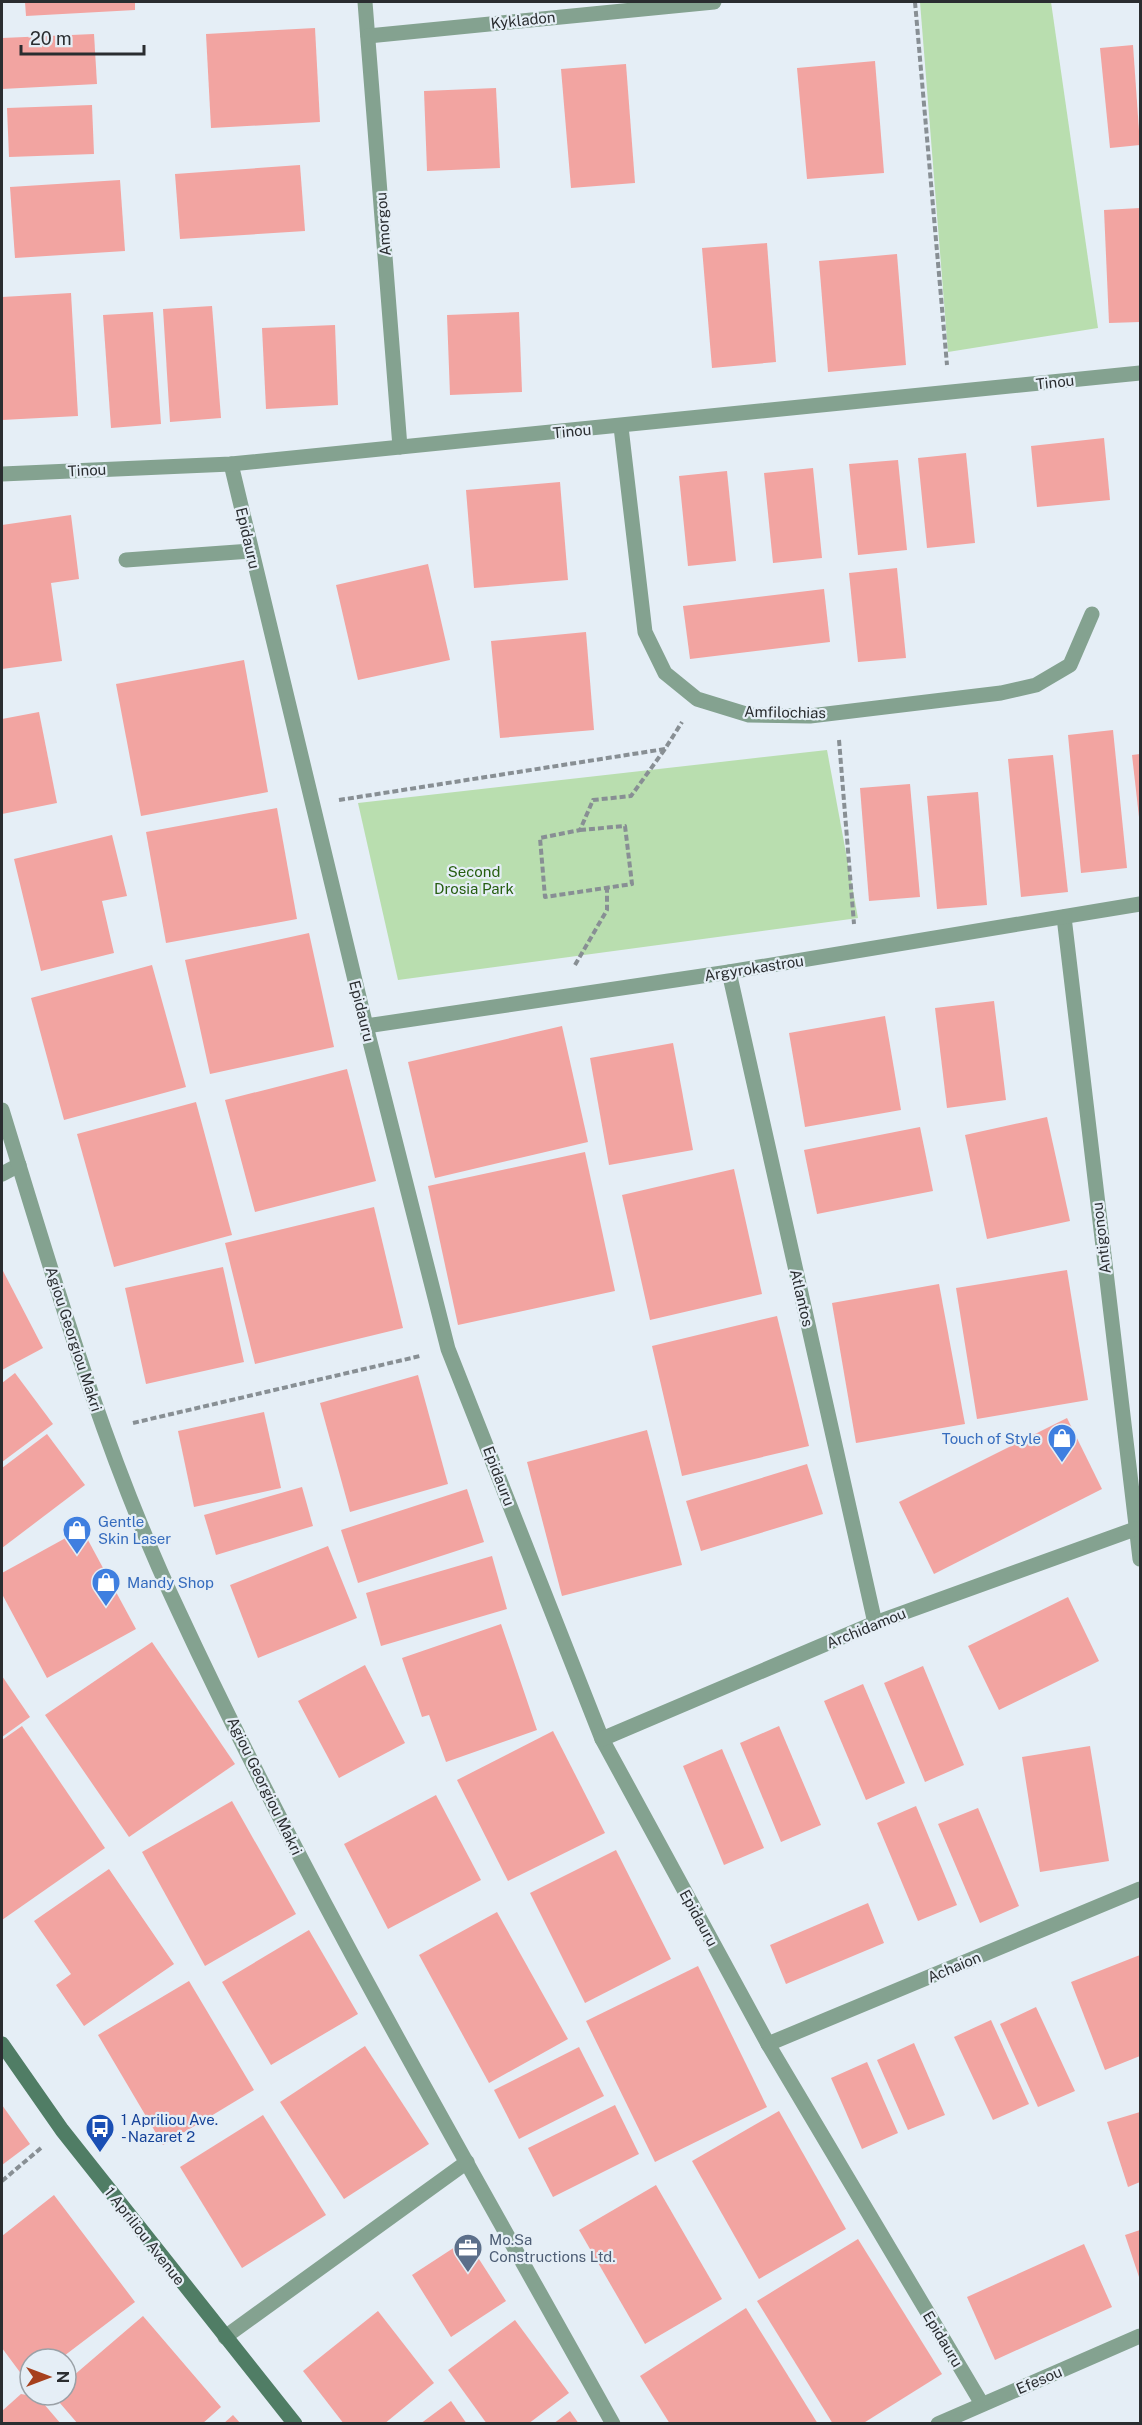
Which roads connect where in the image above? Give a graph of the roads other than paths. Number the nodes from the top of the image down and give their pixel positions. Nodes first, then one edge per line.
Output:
1 (365, 2) edge
2 (714, 2) edge
3 (368, 36) junction
4 (1140, 373) edge
5 (621, 426) junction
6 (400, 447) junction
7 (231, 464) junction
8 (2, 474) edge
9 (251, 551) junction
10 (126, 560) dead end
11 (1092, 614) dead end
12 (1140, 904) edge
13 (1064, 918) junction
14 (729, 972) junction
15 (366, 1026) junction
16 (2, 1110) edge
17 (19, 1165) junction
18 (2, 1174) edge
19 (1135, 1529) junction
20 (1140, 1559) edge
21 (875, 1623) junction
22 (602, 1739) junction
23 (1140, 1889) edge
24 (2, 2043) edge
25 (768, 2044) junction
26 (467, 2162) junction
27 (225, 2337) junction
28 (1140, 2337) edge
29 (982, 2404) junction
30 (296, 2424) edge
31 (613, 2424) edge
32 (938, 2424) edge

1 - 3 street, Amorgou
2 - 3 street, Kykladon
3 - 6 street, Amorgou
4 - 5 street, Tinou
5 - 6 street, Tinou
5 - 11 street, Amfilochias
6 - 7 street, Tinou
7 - 8 street, Tinou
7 - 9 street, Epidauru
9 - 10 street
9 - 15 street, Epidauru
12 - 13 street, Argyrokastrou
13 - 14 street, Argyrokastrou
13 - 19 street, Antigonou
14 - 15 street, Argyrokastrou
14 - 21 street, Atlantos
15 - 22 street, Epidauru
16 - 17 street, Agiou Georgiou Makri
17 - 18 street
17 - 26 street, Agiou Georgiou Makri
19 - 20 street, Antigonou
19 - 21 street, Archidamou
21 - 22 street, Archidamou
22 - 25 street, Epidauru
23 - 25 street, Achaion
24 - 27 main road, 1 Apriliou Avenue
25 - 29 street, Epidauru
26 - 27 street
26 - 31 street, Agiou Georgiou Makri
27 - 30 main road, 1 Apriliou Avenue
28 - 29 street, Efesou
29 - 32 street, Efesou

